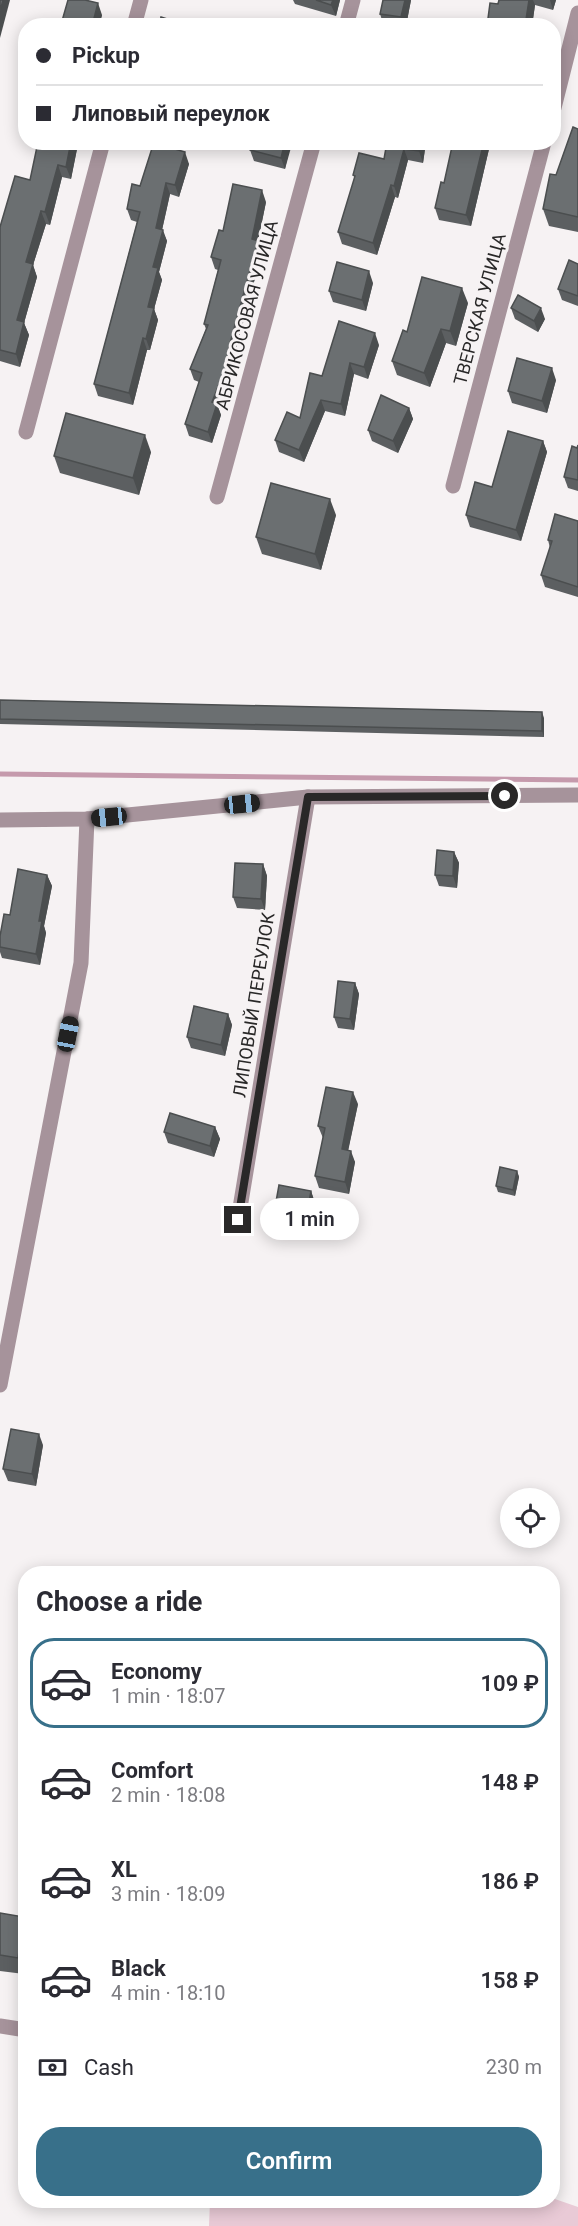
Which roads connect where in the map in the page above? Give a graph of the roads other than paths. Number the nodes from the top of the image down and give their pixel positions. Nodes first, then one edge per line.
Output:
1 (141, 0) edge
2 (353, 0) edge
3 (578, 13) edge
4 (136, 18) edge
5 (348, 18) edge
6 (561, 80) edge
7 (101, 150) edge
8 (312, 150) edge
9 (542, 150) edge
10 (26, 432) dead end
11 (453, 486) dead end
12 (217, 497) dead end
13 (578, 795) edge
14 (308, 797) junction
15 (87, 819) junction
16 (0, 820) edge
17 (238, 1220) dead end
18 (0, 1386) edge
19 (0, 2026) edge
20 (18, 2029) edge

1 - 4 street
2 - 5 street
3 - 6 street
7 - 10 street
8 - 12 street, АБРИКОСОВАЯ УЛИЦА
9 - 11 street, ТВЕРСКАЯ УЛИЦА
13 - 14 street
14 - 15 street
14 - 17 street, ЛИПОВЫЙ ПЕРЕУЛОК
15 - 16 street
15 - 18 street
19 - 20 street

